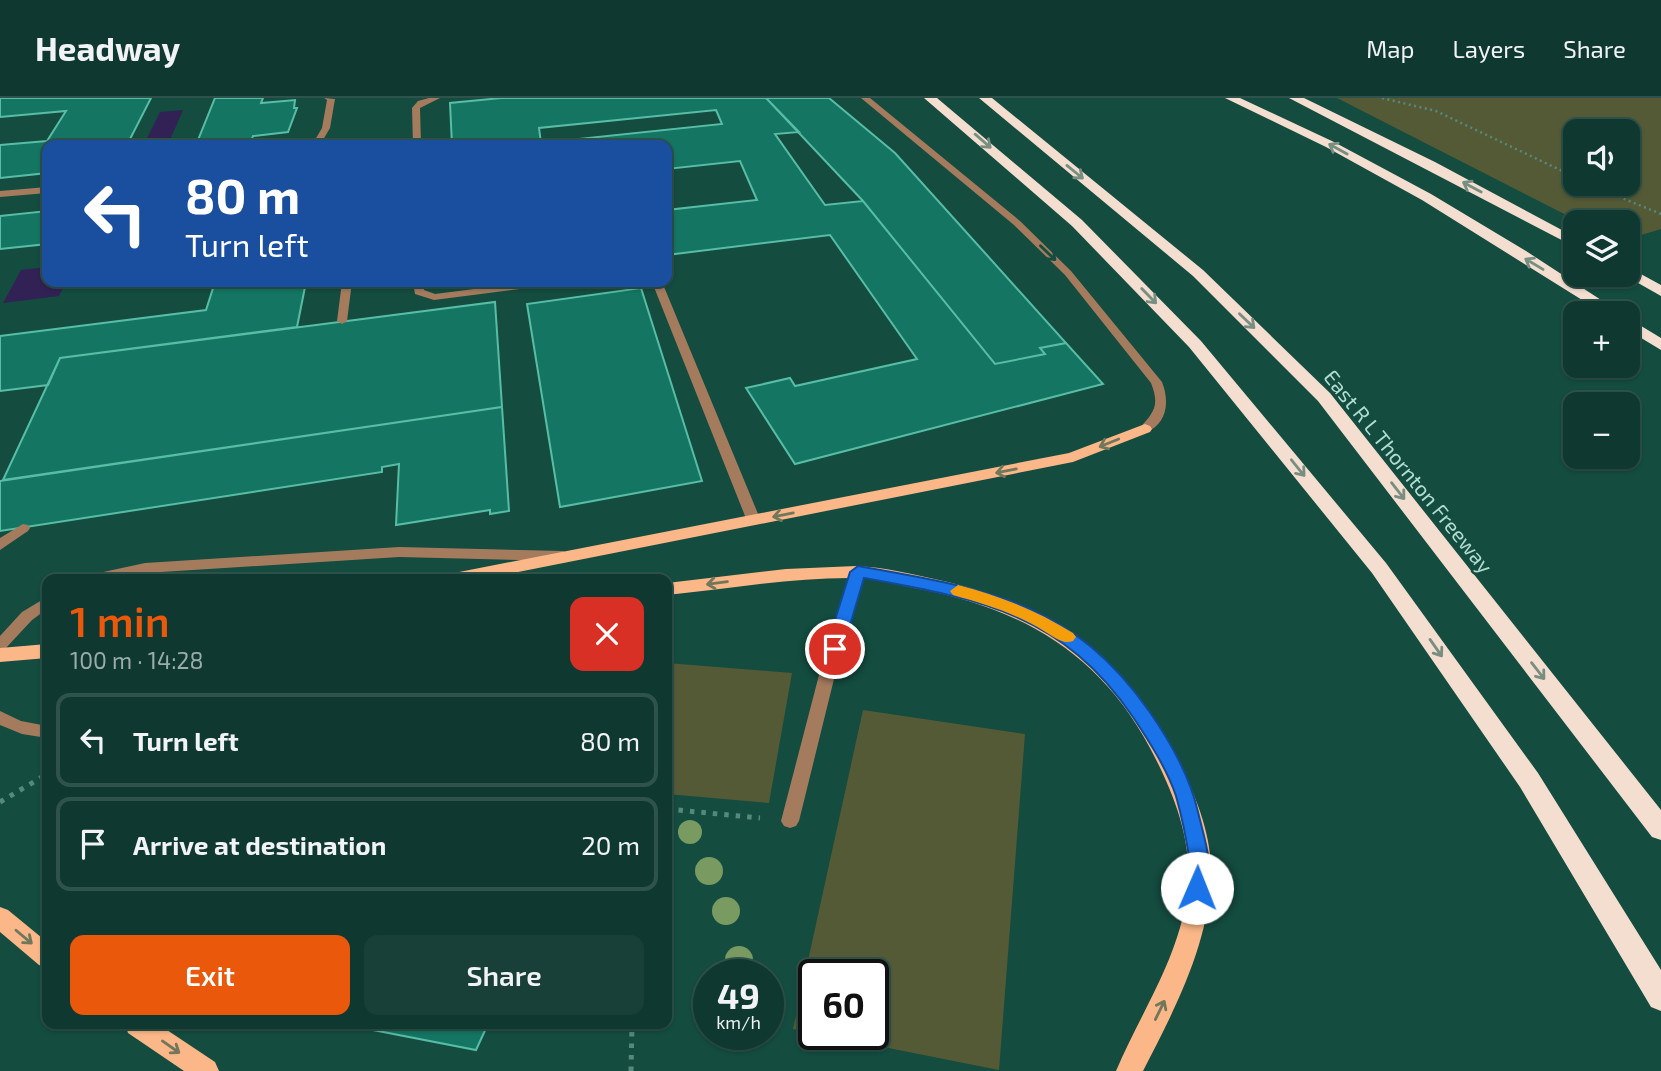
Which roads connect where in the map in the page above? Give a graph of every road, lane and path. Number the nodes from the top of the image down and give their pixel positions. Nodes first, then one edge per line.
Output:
1 (328, 98) edge
2 (436, 98) edge
3 (865, 98) edge
4 (930, 98) edge
5 (985, 98) edge
6 (1231, 98) edge
7 (1294, 98) edge
8 (1382, 98) edge
9 (319, 140) edge
10 (417, 140) edge
11 (1563, 171) edge
12 (42, 190) edge
13 (0, 194) edge
14 (1617, 196) edge
15 (1661, 214) edge
16 (1563, 236) edge
17 (1640, 278) edge
18 (345, 287) edge
19 (418, 287) edge
20 (512, 287) edge
21 (659, 287) edge
22 (1661, 291) edge
23 (1594, 301) edge
24 (342, 321) dead end
25 (1640, 331) edge
26 (1661, 345) edge
27 (1145, 429) joint
28 (754, 521) junction
29 (23, 528) dead end
30 (0, 545) edge
31 (567, 556) junction
32 (858, 572) junction
33 (117, 574) edge
34 (479, 574) edge
35 (672, 589) edge
36 (42, 606) edge
37 (0, 645) edge
38 (42, 652) edge
39 (0, 655) edge
40 (0, 717) edge
41 (42, 731) edge
42 (42, 777) edge
43 (0, 802) edge
44 (672, 809) edge
45 (790, 821) joint
46 (1661, 829) edge
47 (0, 918) edge
48 (42, 953) edge
49 (1661, 997) edge
50 (144, 1029) edge
51 (632, 1029) edge
52 (205, 1071) edge
53 (631, 1071) edge
54 (1129, 1071) edge

1 - 9 street
2 - 10 street
3 -> 27 street
4 -> 49 highway
5 -> 46 highway, East R L Thornton Freeway
23 -> 6 highway
16 -> 7 highway
8 - 11 path
12 - 13 street
14 - 15 path
17 - 22 highway
18 - 24 street
19 - 20 street
21 - 28 street
25 - 26 highway
27 -> 28 main road
28 - 31 main road
29 - 30 street
31 - 33 street
31 - 34 main road
32 -> 35 main road
32 - 45 street
54 -> 32 main road
36 - 37 street
38 - 39 main road
40 - 41 street
42 - 43 path
44 - 45 path
47 -> 48 main road
50 -> 52 main road
51 - 53 path

